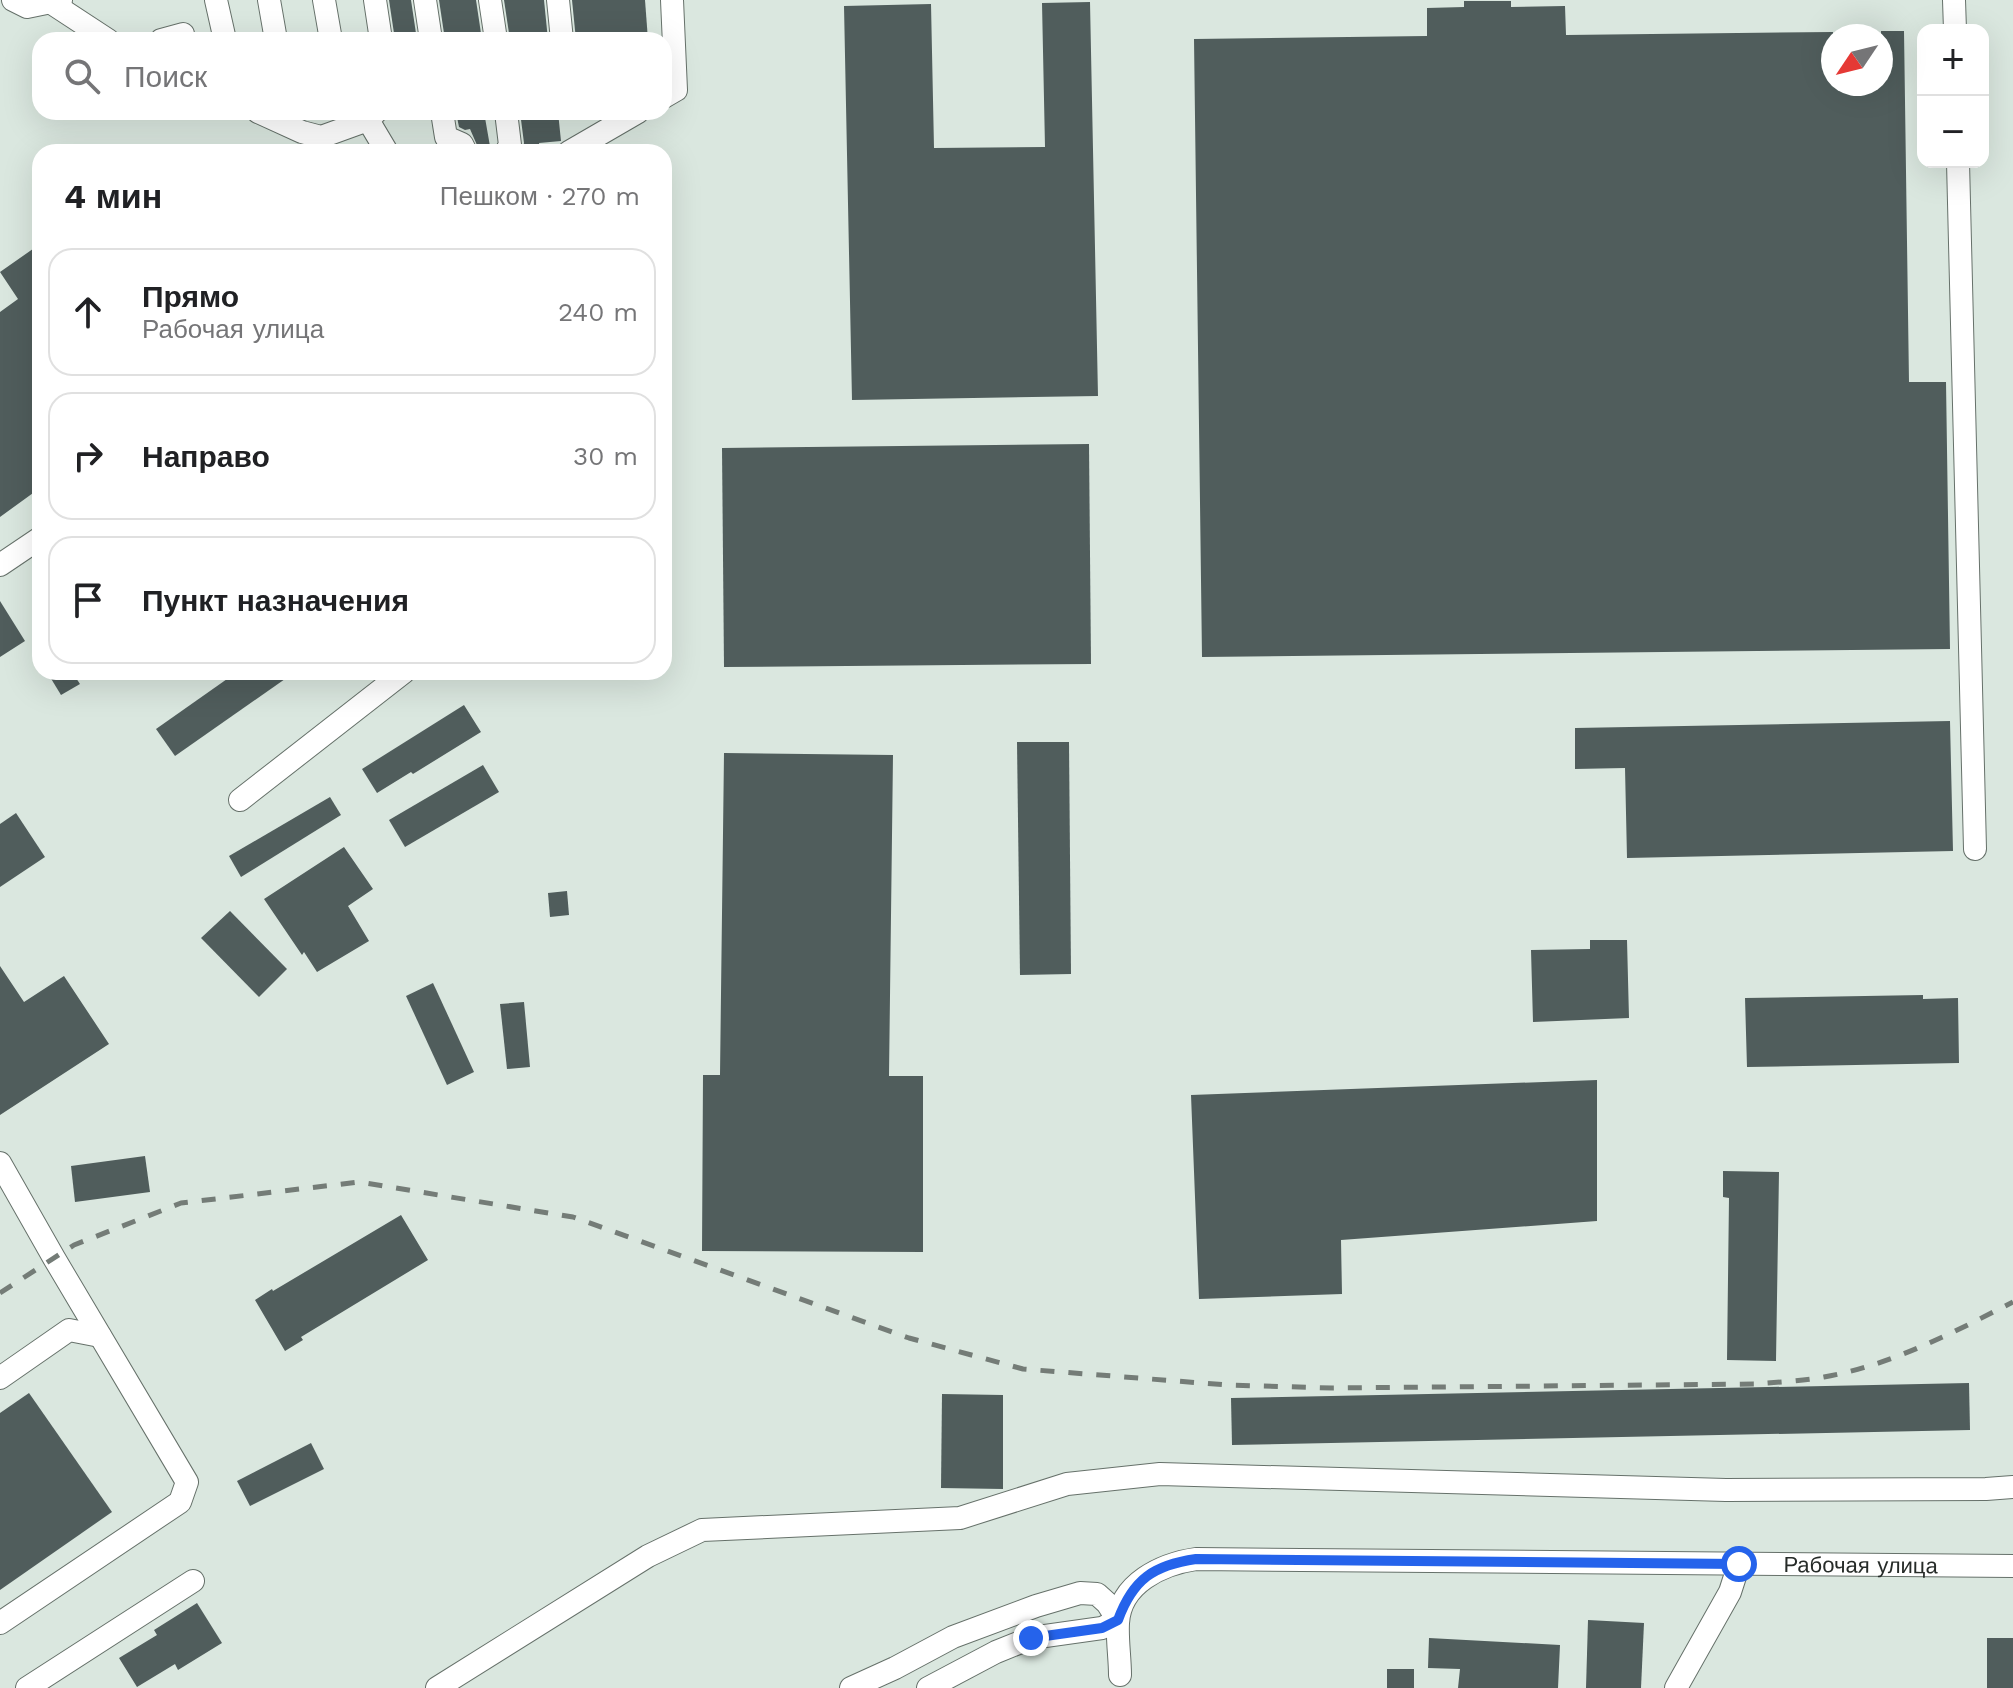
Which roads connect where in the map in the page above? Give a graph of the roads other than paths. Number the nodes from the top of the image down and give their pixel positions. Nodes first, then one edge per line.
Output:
1 (13, 0) edge
2 (216, 0) edge
3 (269, 0) edge
4 (324, 0) edge
5 (375, 0) edge
6 (425, 0) edge
7 (490, 0) edge
8 (558, 0) edge
9 (672, 0) edge
10 (1954, 0) edge
11 (56, 1) edge
12 (1955, 24) edge
13 (97, 32) edge
14 (223, 32) edge
15 (275, 32) edge
16 (330, 32) edge
17 (380, 32) edge
18 (430, 32) edge
19 (495, 32) edge
20 (561, 32) edge
21 (672, 92) edge
22 (290, 120) edge
23 (345, 120) edge
24 (374, 120) edge
25 (443, 120) edge
26 (507, 120) edge
27 (624, 120) edge
28 (326, 144) edge
29 (384, 144) edge
30 (462, 144) edge
31 (510, 144) edge
32 (583, 144) edge
33 (1958, 168) edge
34 (32, 543) edge
35 (0, 565) edge
36 (394, 680) edge
37 (240, 800) dead end
38 (1975, 849) dead end
39 (0, 1163) edge
40 (100, 1336) junction
41 (0, 1378) edge
42 (2013, 1487) edge
43 (1739, 1564) junction
44 (2013, 1566) edge
45 (193, 1581) dead end
46 (1118, 1620) junction
47 (0, 1623) edge
48 (1120, 1675) dead end
49 (27, 1688) edge
50 (437, 1688) edge
51 (851, 1688) edge
52 (928, 1688) edge
53 (1676, 1688) edge

1 - 11 street
2 - 14 street
3 - 15 street
4 - 16 street
5 - 17 street
6 - 18 street
7 - 19 street
8 - 20 street
9 - 21 street
10 - 12 street
11 - 13 street
22 - 28 street
23 - 28 street
24 - 29 street
25 - 30 street
26 - 31 street
27 - 32 street
33 - 38 street
34 - 35 street
36 - 37 street
39 - 40 street
40 - 41 street
40 - 47 street
42 - 50 street
43 - 44 street, Рабочая улица
43 - 46 street, Рабочая улица
43 - 53 street
45 - 49 street
46 - 48 street, Рабочая улица
46 - 51 street
46 - 52 street

